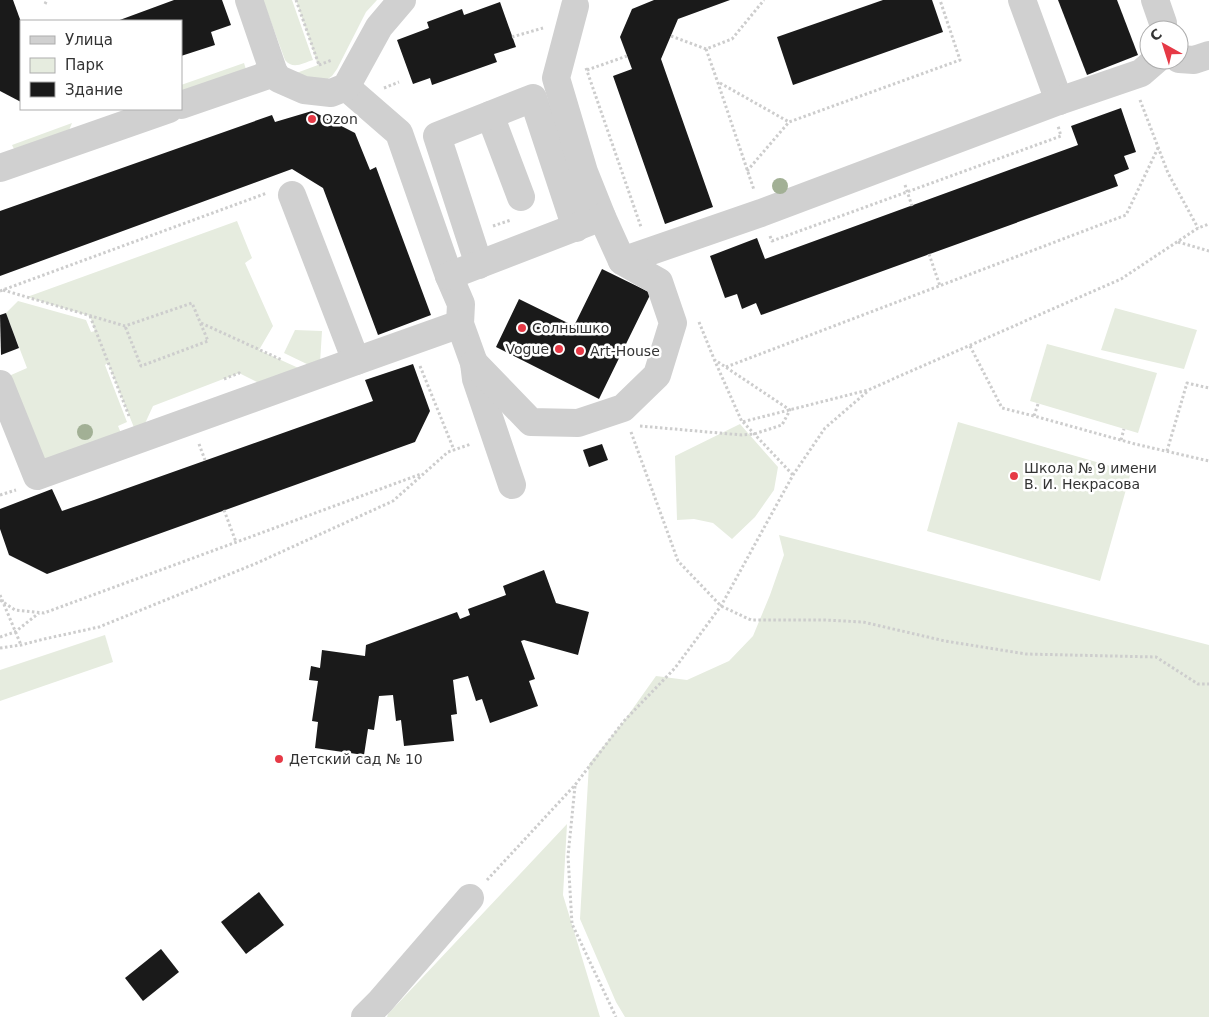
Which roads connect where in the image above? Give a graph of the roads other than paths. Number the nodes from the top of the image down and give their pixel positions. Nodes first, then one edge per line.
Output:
1 (249, 0) edge
2 (402, 0) edge
3 (1022, 0) edge
4 (1155, 0) edge
5 (570, 2) edge
6 (1162, 20) edge
7 (1209, 55) edge
8 (1189, 60) edge
9 (1144, 70) edge
10 (274, 73) junction
11 (346, 87) junction
12 (1059, 101) junction
13 (182, 104) edge
14 (166, 110) edge
15 (490, 115) junction
16 (0, 168) edge
17 (292, 194) road end
18 (520, 196) dead end
19 (602, 217) junction
20 (576, 228) junction
21 (622, 261) junction
22 (479, 265) junction
23 (449, 276) junction
24 (460, 324) junction
25 (356, 361) junction
26 (474, 363) junction
27 (0, 384) edge
28 (512, 485) dead end
29 (470, 898) road end
30 (365, 1017) edge

1 - 10 street
2 - 11 street
3 - 12 street
4 - 6 street
5 - 19 street
7 - 8 street
9 - 12 street
10 - 11 street
10 - 13 street
11 - 23 street
12 - 21 street
14 - 16 street
15 - 18 street
15 - 20 street
15 - 22 street
17 - 25 street
19 - 20 street
19 - 21 street
20 - 22 street
21 - 26 street
22 - 23 street
23 - 24 street
24 - 25 street
24 - 26 street
25 - 27 street
26 - 28 street
29 - 30 street

